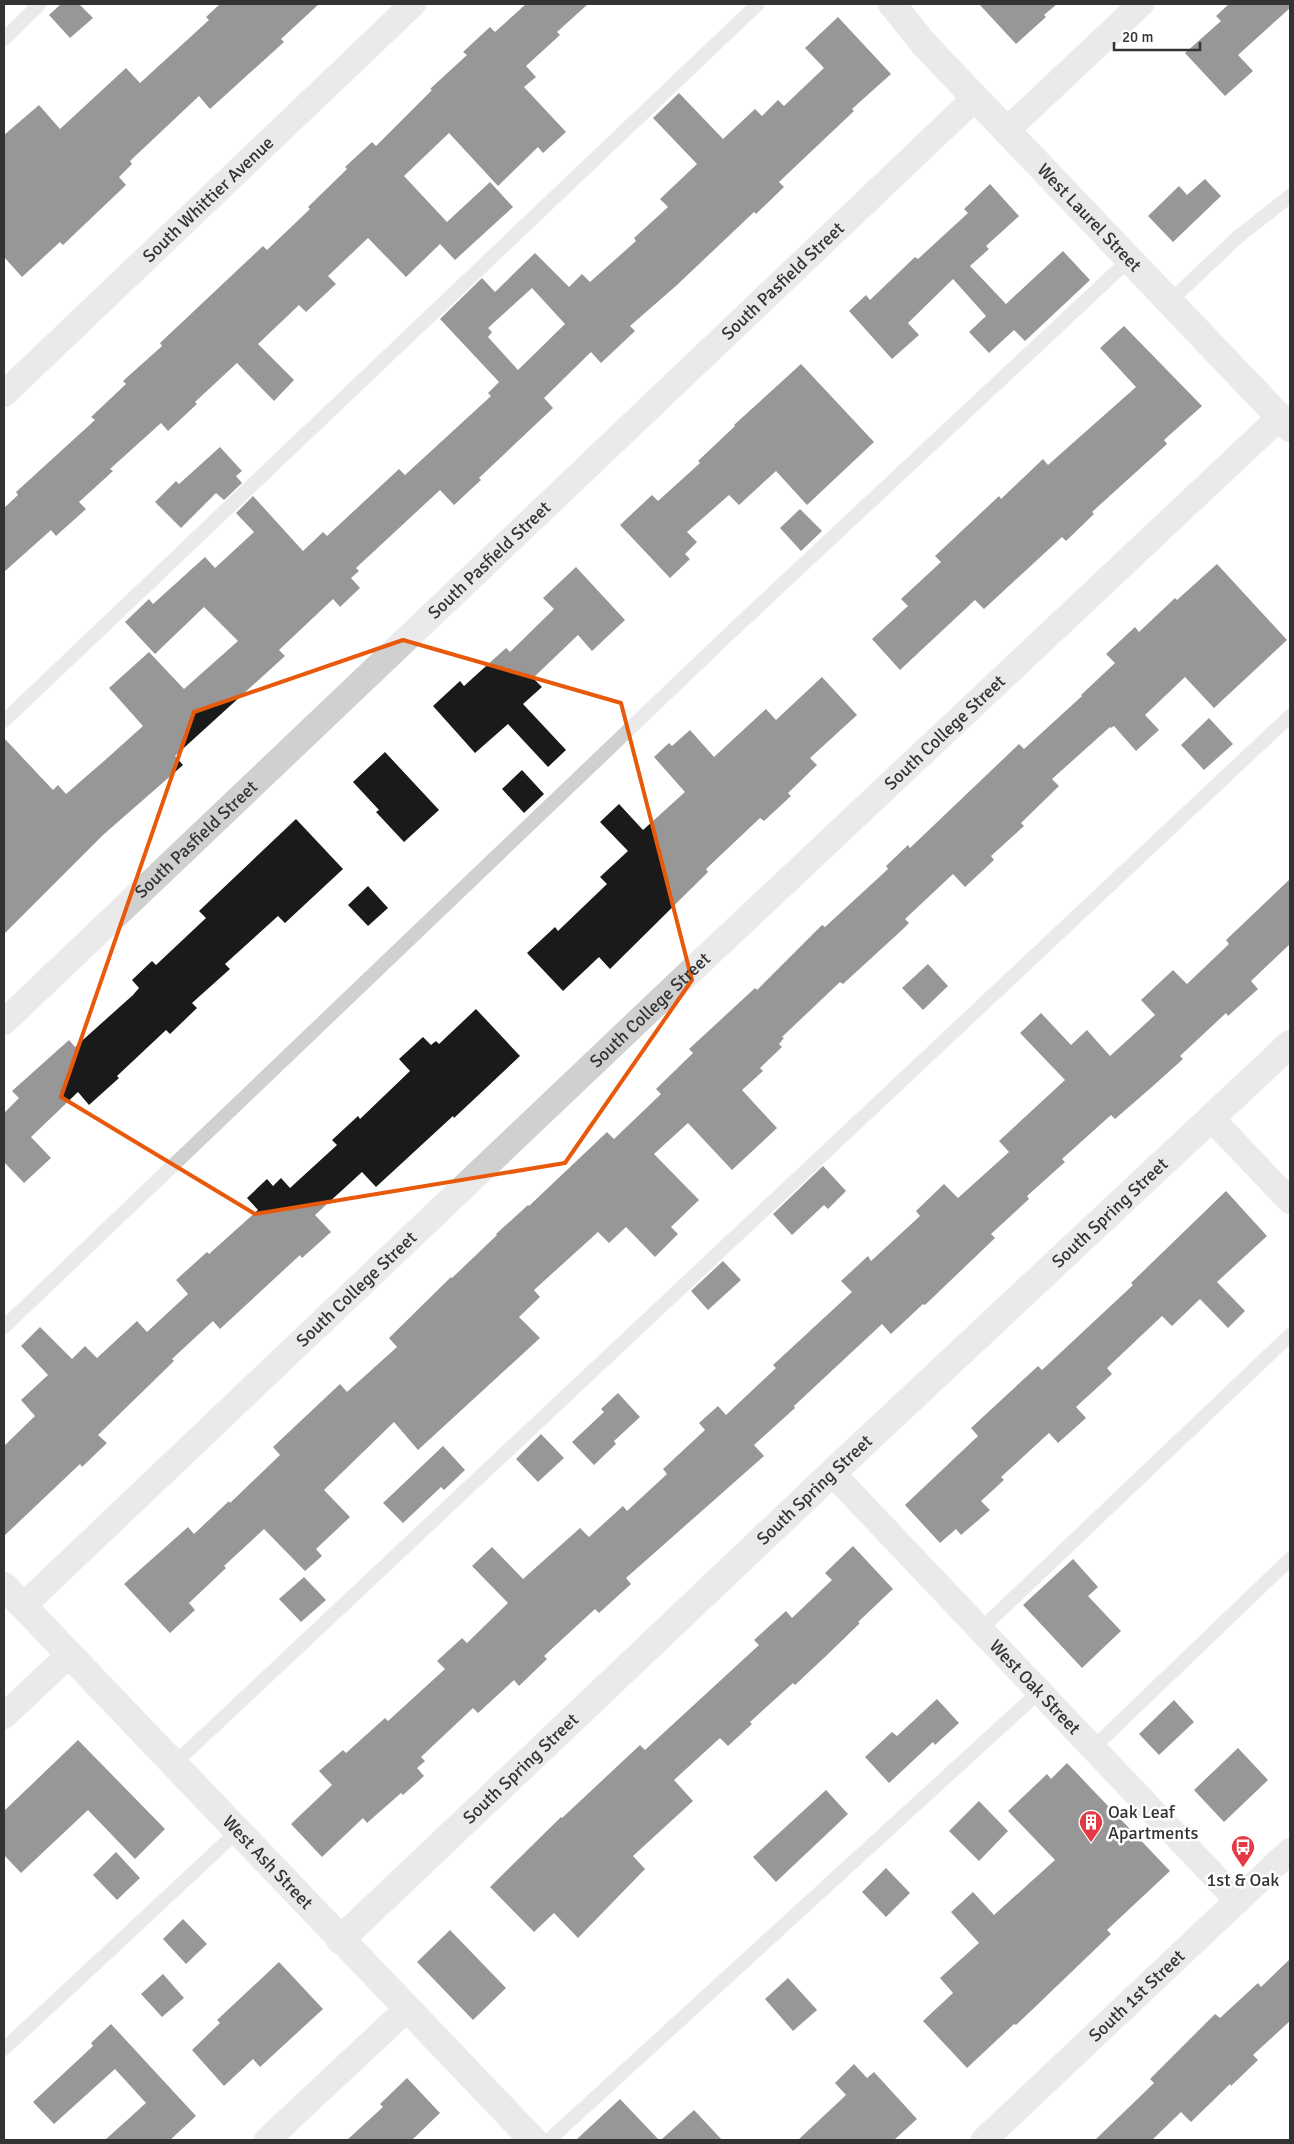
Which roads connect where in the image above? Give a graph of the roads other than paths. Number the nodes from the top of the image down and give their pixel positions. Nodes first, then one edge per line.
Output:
1 (40, 4) edge
2 (413, 4) edge
3 (758, 4) edge
4 (892, 4) edge
5 (1141, 4) edge
6 (4, 39) edge
7 (976, 98) junction
8 (1006, 131) junction
9 (1290, 196) edge
10 (1130, 260) junction
11 (1170, 301) junction
12 (4, 394) edge
13 (1285, 423) edge
14 (1290, 716) edge
15 (4, 721) edge
16 (4, 1022) edge
17 (1290, 1044) edge
18 (1211, 1118) junction
19 (1290, 1201) edge
20 (4, 1327) edge
21 (1290, 1335) edge
22 (832, 1473) junction
23 (1290, 1559) edge
24 (4, 1586) edge
25 (23, 1606) junction
26 (980, 1630) junction
27 (69, 1655) junction
28 (1039, 1692) junction
29 (4, 1716) edge
30 (1093, 1748) junction
31 (174, 1764) junction
32 (238, 1831) junction
33 (1290, 1851) edge
34 (1238, 1901) junction
35 (340, 1940) junction
36 (407, 2009) junction
37 (4, 2049) edge
38 (267, 2140) edge
39 (533, 2140) edge
40 (549, 2140) edge
41 (984, 2140) edge

1 - 6 lane
2 - 12 street, South Whittier Avenue
3 - 15 lane
4 - 7 street, West Laurel Street
5 - 8 street
7 - 8 street, West Laurel Street
7 - 16 street, South Pasfield Street
8 - 10 street, West Laurel Street
9 - 11 lane
10 - 11 street, West Laurel Street
10 - 20 lane
11 - 13 street, West Laurel Street
13 - 25 street, South College Street
14 - 31 lane
17 - 18 street, South Spring Street
18 - 19 street
18 - 22 street, South Spring Street
21 - 26 lane
22 - 26 street, West Oak Street
22 - 35 street, South Spring Street
23 - 30 lane
24 - 25 street, West Ash Street
25 - 27 street, West Ash Street
26 - 28 street, West Oak Street
27 - 29 street
27 - 31 street, West Ash Street
28 - 30 street, West Oak Street
28 - 40 lane
30 - 34 street, West Oak Street
31 - 32 street, West Ash Street
32 - 35 street, West Ash Street
32 - 37 lane
33 - 34 street, South 1st Street
34 - 41 street, South 1st Street
35 - 36 street, West Ash Street
36 - 38 street
36 - 39 street, West Ash Street

